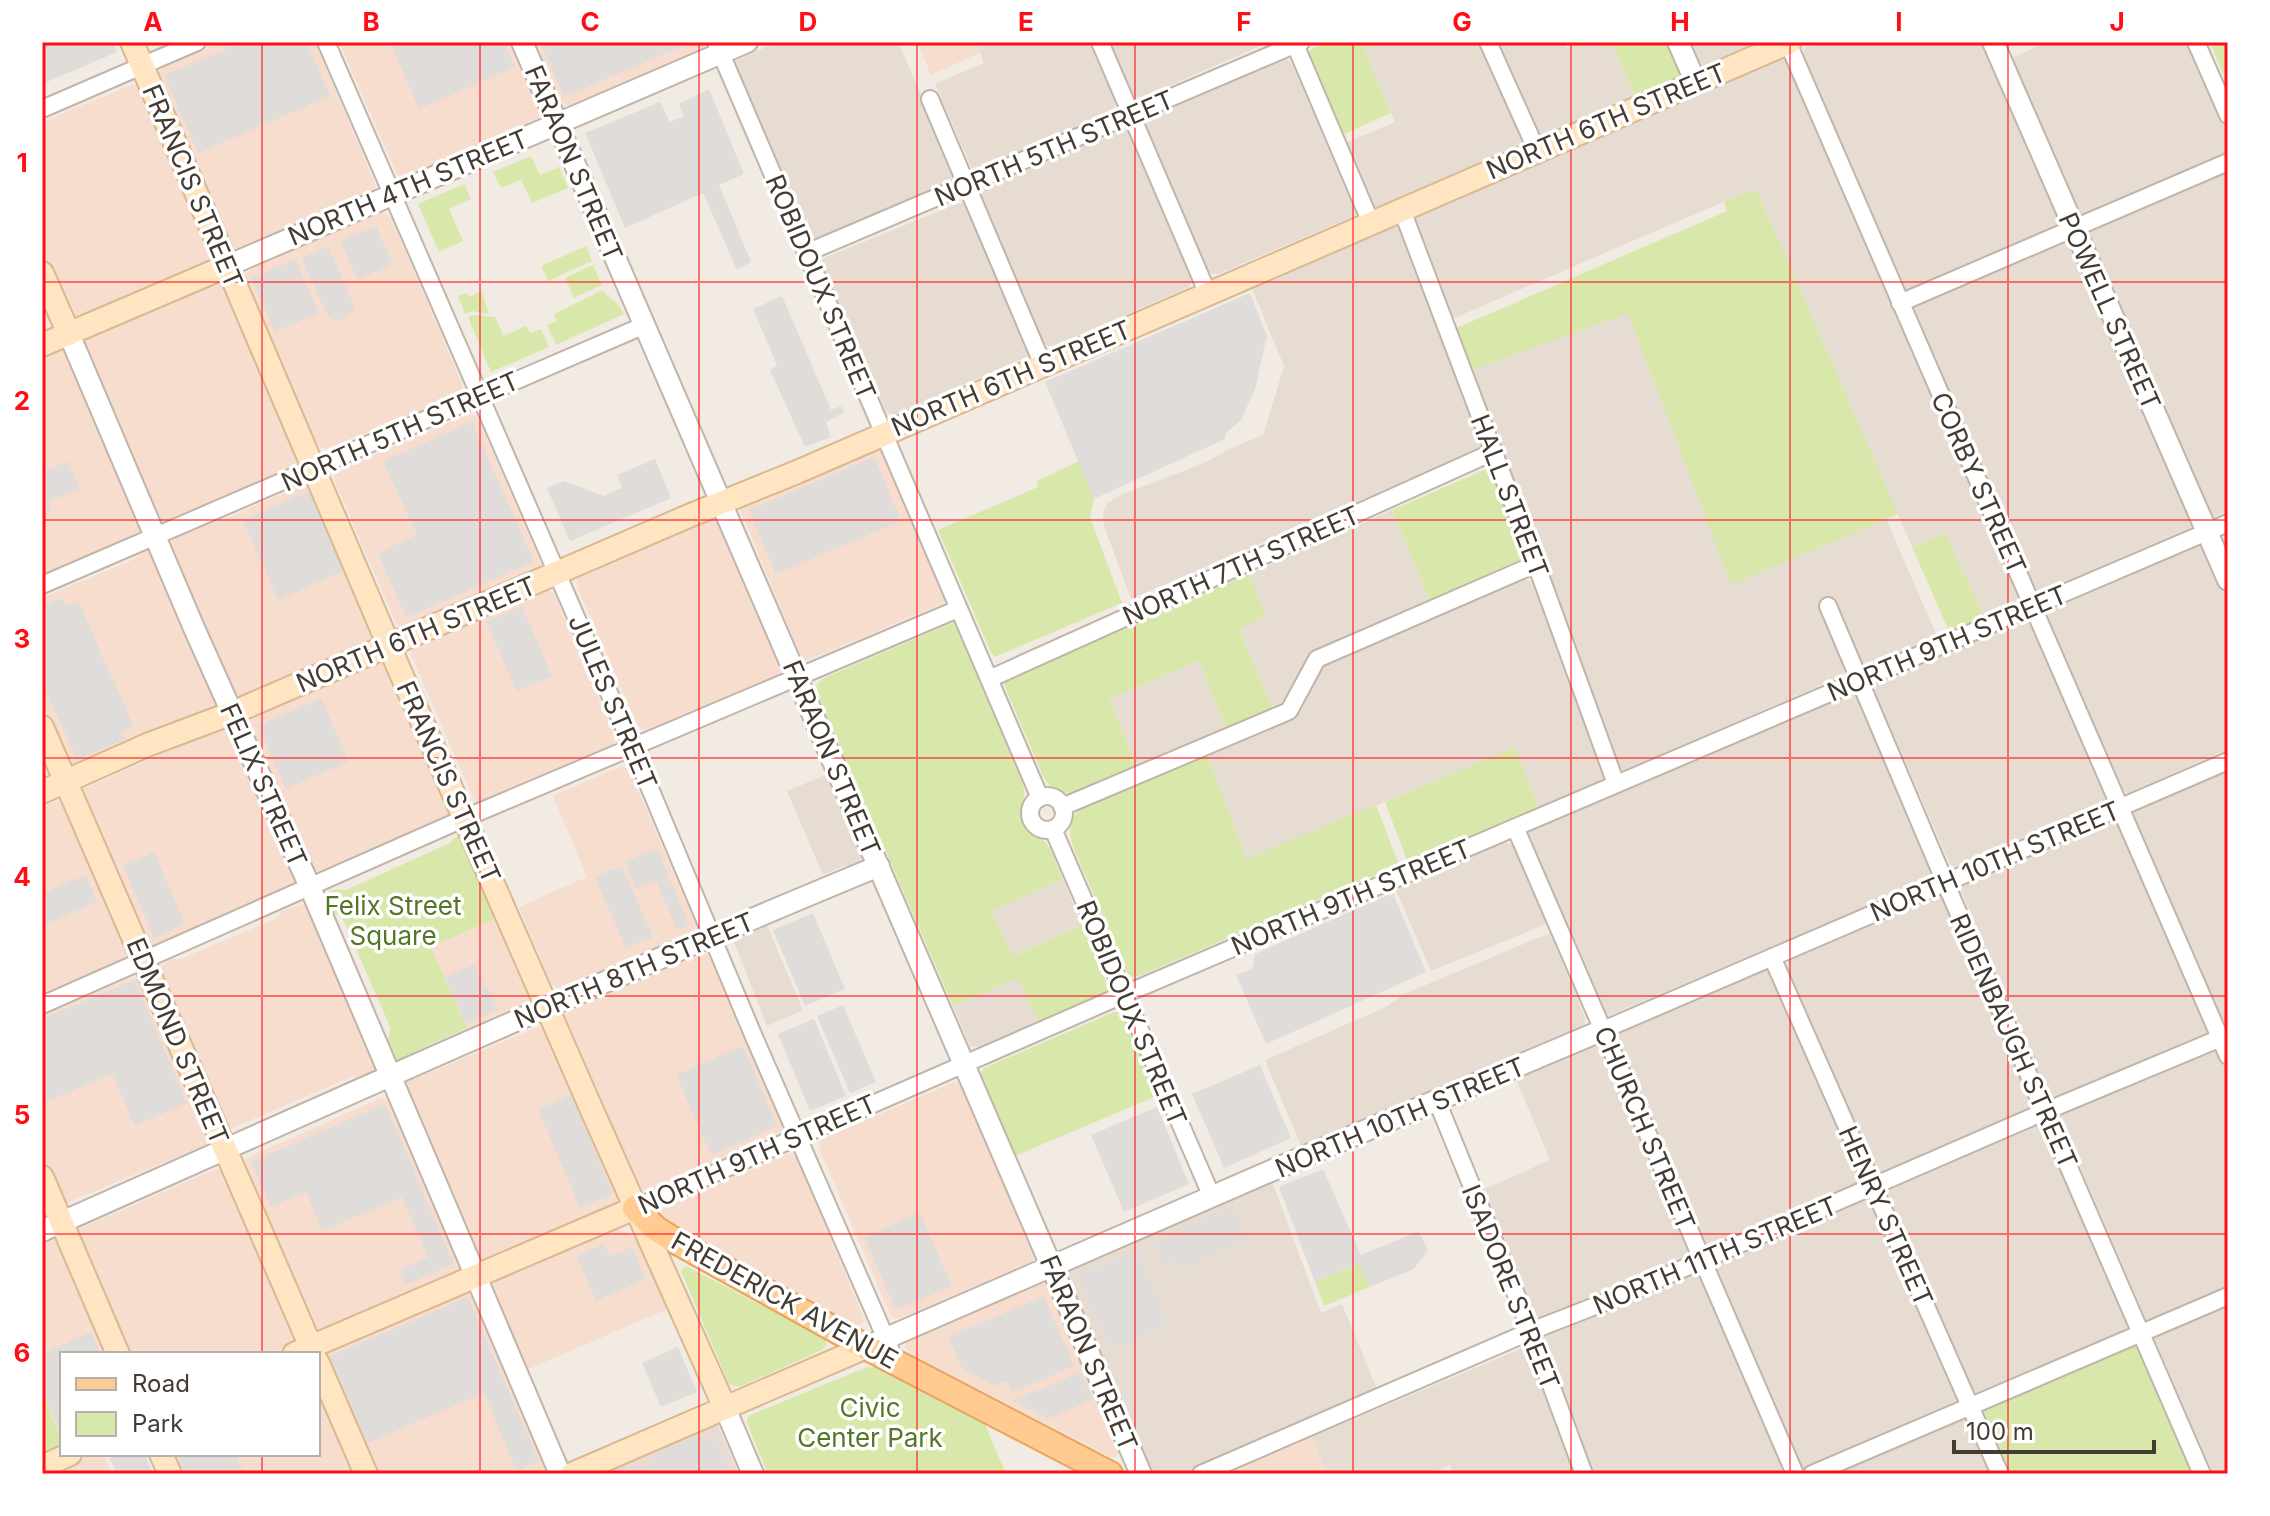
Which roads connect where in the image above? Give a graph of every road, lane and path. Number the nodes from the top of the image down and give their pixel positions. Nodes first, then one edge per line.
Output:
1 (132, 42) edge
2 (197, 42) edge
3 (326, 42) edge
4 (522, 42) edge
5 (747, 42) edge
6 (1100, 42) edge
7 (1488, 42) edge
8 (1678, 42) edge
9 (1789, 42) edge
10 (1993, 42) edge
11 (2196, 42) edge
12 (1296, 43) edge
13 (718, 48) edge
14 (142, 66) junction
15 (1696, 83) junction
16 (930, 99) dead end
17 (42, 109) edge
18 (1131, 115) junction
19 (2228, 115) edge
20 (557, 123) junction
21 (1537, 151) junction
22 (2228, 162) edge
23 (966, 185) junction
24 (391, 194) junction
25 (1402, 210) junction
26 (1371, 223) junction
27 (2074, 229) junction
28 (806, 253) junction
29 (227, 266) junction
30 (42, 273) edge
31 (1208, 294) junction
32 (1900, 303) junction
33 (645, 325) junction
34 (69, 334) junction
35 (42, 345) edge
36 (1043, 365) junction
37 (481, 396) junction
38 (883, 433) junction
39 (1493, 452) junction
40 (315, 469) junction
41 (722, 504) junction
42 (2228, 523) edge
43 (2207, 532) junction
44 (155, 536) junction
45 (1536, 564) junction
46 (558, 573) junction
47 (2228, 580) edge
48 (42, 585) edge
49 (1828, 606) dead end
50 (2033, 607) junction
51 (958, 609) junction
52 (389, 646) junction
53 (797, 677) junction
54 (989, 679) junction
55 (1860, 680) junction
56 (232, 713) junction
57 (42, 727) edge
58 (633, 748) junction
59 (2228, 761) edge
60 (65, 781) junction
61 (1616, 784) junction
62 (42, 792) edge
63 (1040, 798) junction
64 (2120, 806) junction
65 (1062, 807) junction
66 (465, 818) junction
67 (1515, 827) junction
68 (1053, 829) junction
69 (879, 866) junction
70 (1945, 882) junction
71 (310, 887) junction
72 (712, 936) junction
73 (1772, 957) junction
74 (143, 960) junction
75 (1124, 994) junction
76 (42, 1005) edge
77 (547, 1007) junction
78 (1603, 1030) junction
79 (2224, 1036) edge
80 (2228, 1056) edge
81 (964, 1063) junction
82 (391, 1076) junction
83 (1437, 1101) junction
84 (2046, 1111) junction
85 (798, 1136) junction
86 (225, 1150) junction
87 (42, 1177) edge
88 (1873, 1187) junction
89 (1212, 1197) junction
90 (635, 1208) junction
91 (52, 1226) edge
92 (1703, 1260) junction
93 (1052, 1267) junction
94 (476, 1275) junction
95 (2228, 1296) edge
96 (1531, 1331) junction
97 (2142, 1332) junction
98 (876, 1343) junction
99 (117, 1352) edge
100 (308, 1352) edge
101 (315, 1352) edge
102 (320, 1378) edge
103 (1970, 1406) junction
104 (725, 1408) junction
105 (1071, 1453) junction
106 (66, 1456) edge
107 (42, 1467) edge
108 (366, 1474) edge
109 (560, 1474) edge
110 (572, 1474) edge
111 (753, 1474) edge
112 (1086, 1474) edge
113 (1110, 1474) edge
114 (1141, 1474) edge
115 (1201, 1474) edge
116 (1584, 1474) edge
117 (1795, 1474) edge
118 (1812, 1474) edge
119 (2000, 1474) edge
120 (2202, 1474) edge

1 - 14 main road, FRANCIS STREET
2 - 14 street
3 - 24 street, JULES STREET
4 - 20 street, FARAON STREET
5 - 13 street, NORTH 4TH STREET
6 - 18 street
7 - 21 street
8 - 15 street
9 - 15 main road, NORTH 6TH STREET
9 - 32 street, CORBY STREET
10 - 27 street, POWELL STREET
11 - 19 street
12 - 18 street, NORTH 5TH STREET
12 - 26 street
13 - 20 street, NORTH 4TH STREET
13 - 28 street, ROBIDOUX STREET
14 - 17 street
14 - 29 main road, FRANCIS STREET
15 - 21 main road, NORTH 6TH STREET
16 - 23 street
18 - 23 street, NORTH 5TH STREET
18 - 31 street
20 - 24 street, NORTH 4TH STREET
20 - 33 street, FARAON STREET
21 - 25 main road, NORTH 6TH STREET
22 - 27 street
23 - 28 street, NORTH 5TH STREET
23 - 36 street
24 - 29 street, NORTH 4TH STREET
24 - 37 street, JULES STREET
25 - 26 main road, NORTH 6TH STREET
25 - 39 street, HALL STREET
26 - 31 main road, NORTH 6TH STREET
27 - 32 street
27 - 43 street, POWELL STREET
28 - 38 street, ROBIDOUX STREET
29 - 34 main road, NORTH 4TH STREET
29 - 40 main road, FRANCIS STREET
30 - 34 main road, FELIX STREET
31 - 36 main road, NORTH 6TH STREET
32 - 50 street, CORBY STREET
33 - 37 street, NORTH 5TH STREET
33 - 41 street, FARAON STREET
34 - 35 main road, NORTH 4TH STREET
34 - 44 street, FELIX STREET
36 - 38 main road, NORTH 6TH STREET
37 - 40 street, NORTH 5TH STREET
37 - 46 street, JULES STREET
38 - 41 main road, NORTH 6TH STREET
38 - 51 street, ROBIDOUX STREET
39 - 45 street, HALL STREET
39 - 54 street, NORTH 7TH STREET
40 - 44 street, NORTH 5TH STREET
40 - 52 main road, FRANCIS STREET
41 - 46 main road, NORTH 6TH STREET
41 - 53 street, FARAON STREET
42 - 43 street, NORTH 9TH STREET
43 - 47 street, POWELL STREET
43 - 50 street, NORTH 9TH STREET
44 - 48 street, NORTH 5TH STREET
44 - 56 street, FELIX STREET
45 - 61 street, HALL STREET
45 - 65 street
46 - 52 main road, NORTH 6TH STREET
46 - 58 street, JULES STREET
49 - 55 street, RIDENBAUGH STREET
50 - 55 street, NORTH 9TH STREET
50 - 64 street, CORBY STREET
51 - 53 street
51 - 54 street, ROBIDOUX STREET
52 - 56 main road, NORTH 6TH STREET
52 - 66 main road, FRANCIS STREET
53 - 58 street
53 - 69 street, FARAON STREET
54 - 63 street, ROBIDOUX STREET
55 - 61 street, NORTH 9TH STREET
55 - 70 street, RIDENBAUGH STREET
56 - 60 main road, NORTH 6TH STREET
56 - 71 street, FELIX STREET
57 - 60 main road, EDMOND STREET
58 - 66 street
58 - 72 street, JULES STREET
59 - 64 street, NORTH 10TH STREET
60 - 62 main road, NORTH 6TH STREET
60 - 74 main road, EDMOND STREET
61 - 67 street, NORTH 9TH STREET
63 - 65 street
63 - 68 street
64 - 70 street, NORTH 10TH STREET
64 - 79 street, CORBY STREET
65 - 68 street
66 - 71 street
66 - 77 main road, FRANCIS STREET
67 - 75 street, NORTH 9TH STREET
67 - 78 street, CHURCH STREET
68 - 75 street, ROBIDOUX STREET
69 - 72 street, NORTH 8TH STREET
69 - 81 street, FARAON STREET
70 - 73 street, NORTH 10TH STREET
70 - 84 street, RIDENBAUGH STREET
71 - 74 street
71 - 82 street, FELIX STREET
72 - 77 street, NORTH 8TH STREET
72 - 85 street, JULES STREET
73 - 78 street, NORTH 10TH STREET
73 - 88 street, HENRY STREET
74 - 76 street
74 - 86 main road, EDMOND STREET
75 - 81 street, NORTH 9TH STREET
75 - 89 street, ROBIDOUX STREET
77 - 82 street, NORTH 8TH STREET
77 - 90 main road, FRANCIS STREET
78 - 83 street, NORTH 10TH STREET
78 - 92 street, CHURCH STREET
79 - 80 street, CORBY STREET
79 - 84 street, NORTH 11TH STREET
81 - 85 street, NORTH 9TH STREET
81 - 93 street, FARAON STREET
82 - 86 street, NORTH 8TH STREET
82 - 94 street, FELIX STREET
83 - 89 street, NORTH 10TH STREET
83 - 96 street, ISADORE STREET
84 - 88 street, NORTH 11TH STREET
84 - 97 street, RIDENBAUGH STREET
85 - 90 street, NORTH 9TH STREET
85 - 98 street, JULES STREET
86 - 91 street, NORTH 8TH STREET
86 - 100 main road, EDMOND STREET
87 - 91 main road
88 - 92 street, NORTH 11TH STREET
88 - 103 street, HENRY STREET
89 - 93 street, NORTH 10TH STREET
90 - 94 main road, NORTH 9TH STREET
90 - 98 main road, FREDERICK AVENUE
90 - 104 main road, FRANCIS STREET
91 - 99 main road
92 - 96 street, NORTH 11TH STREET
92 - 117 street, CHURCH STREET
93 - 98 street, NORTH 10TH STREET
93 - 114 street, FARAON STREET
94 - 101 main road, NORTH 9TH STREET
94 - 109 street, FELIX STREET
95 - 97 street
96 - 115 street, NORTH 11TH STREET
96 - 116 street, ISADORE STREET
97 - 103 street
97 - 120 street, RIDENBAUGH STREET
98 - 104 main road, NORTH 10TH STREET
98 - 105 main road, FREDERICK AVENUE
102 - 108 main road, EDMOND STREET
103 - 118 street
103 - 119 street, HENRY STREET
104 - 110 main road, NORTH 10TH STREET
104 - 111 street, FRANCIS STREET
105 - 112 main road
105 - 113 main road, FREDERICK AVENUE
106 - 107 main road

